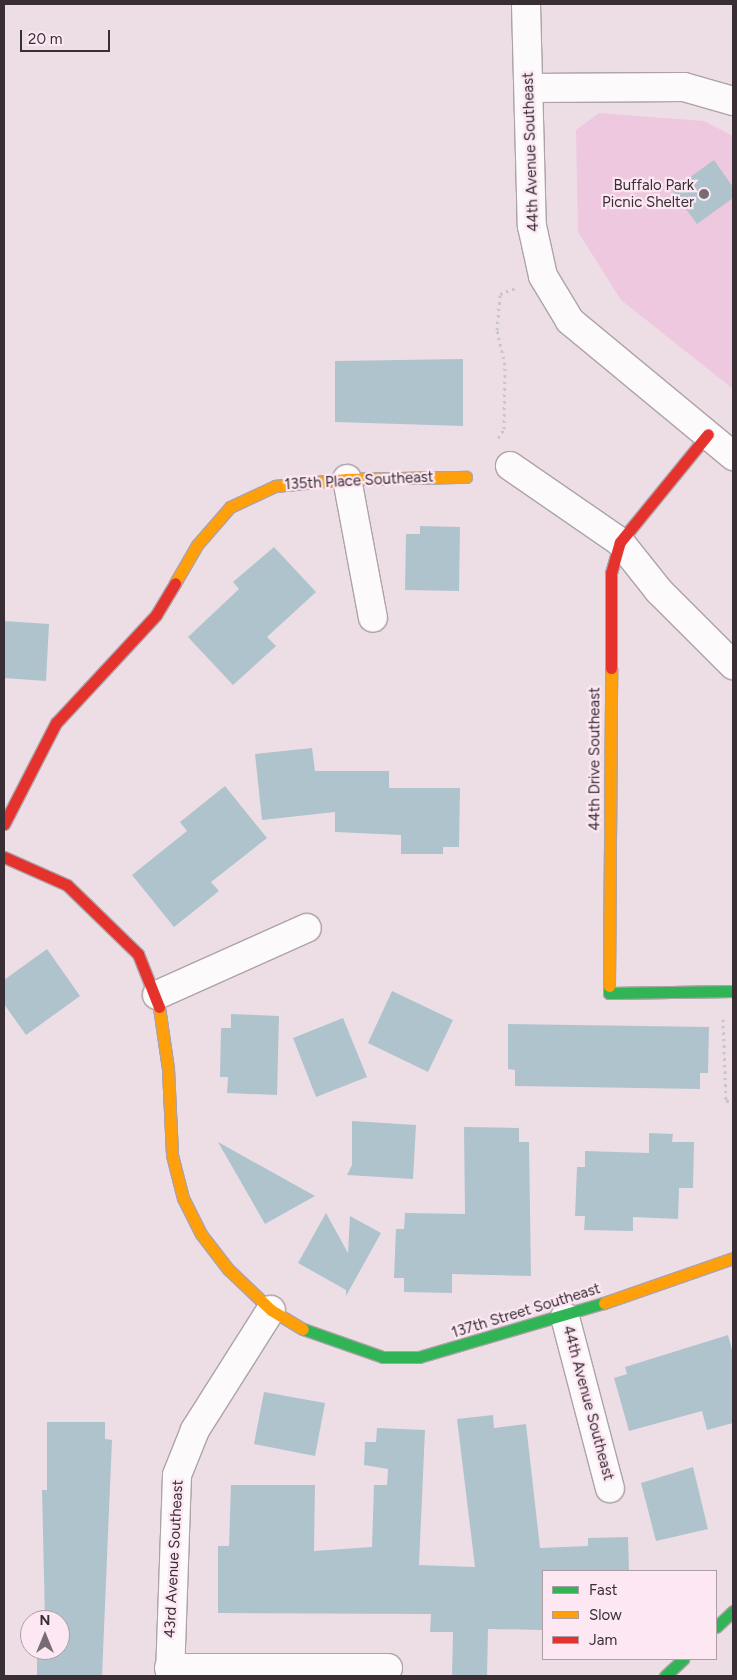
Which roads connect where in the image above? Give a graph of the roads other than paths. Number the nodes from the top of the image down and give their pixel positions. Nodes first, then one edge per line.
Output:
1 (526, 4) edge
2 (529, 88) junction
3 (733, 101) edge
4 (708, 434) junction
5 (733, 456) edge
6 (510, 466) dead end
7 (466, 477) dead end
8 (347, 479) junction
9 (620, 542) junction
10 (373, 618) dead end
11 (733, 665) edge
12 (4, 824) edge
13 (4, 858) edge
14 (307, 928) dead end
15 (728, 991) edge
16 (157, 995) junction
17 (733, 1258) edge
18 (271, 1310) junction
19 (565, 1317) junction
20 (610, 1488) dead end
21 (733, 1610) edge
22 (717, 1626) edge
23 (682, 1660) edge
24 (388, 1668) dead end
25 (170, 1672) edge
26 (665, 1676) edge

1 - 2 street, 44th Avenue Southeast
2 - 3 street
2 - 4 street, 44th Avenue Southeast
4 - 5 street, 44th Avenue Southeast
4 - 9 street, 44th Drive Southeast
6 - 9 street
7 - 8 street, 135th Place Southeast
8 - 10 street
8 - 12 street, 135th Place Southeast
9 - 11 street
9 - 15 street, 44th Drive Southeast
13 - 16 street
14 - 16 street
16 - 18 street
17 - 19 street, 137th Street Southeast
18 - 19 street, 137th Street Southeast
18 - 25 street, 43rd Avenue Southeast
19 - 20 street, 44th Avenue Southeast
21 - 22 street
23 - 26 street
24 - 25 street

